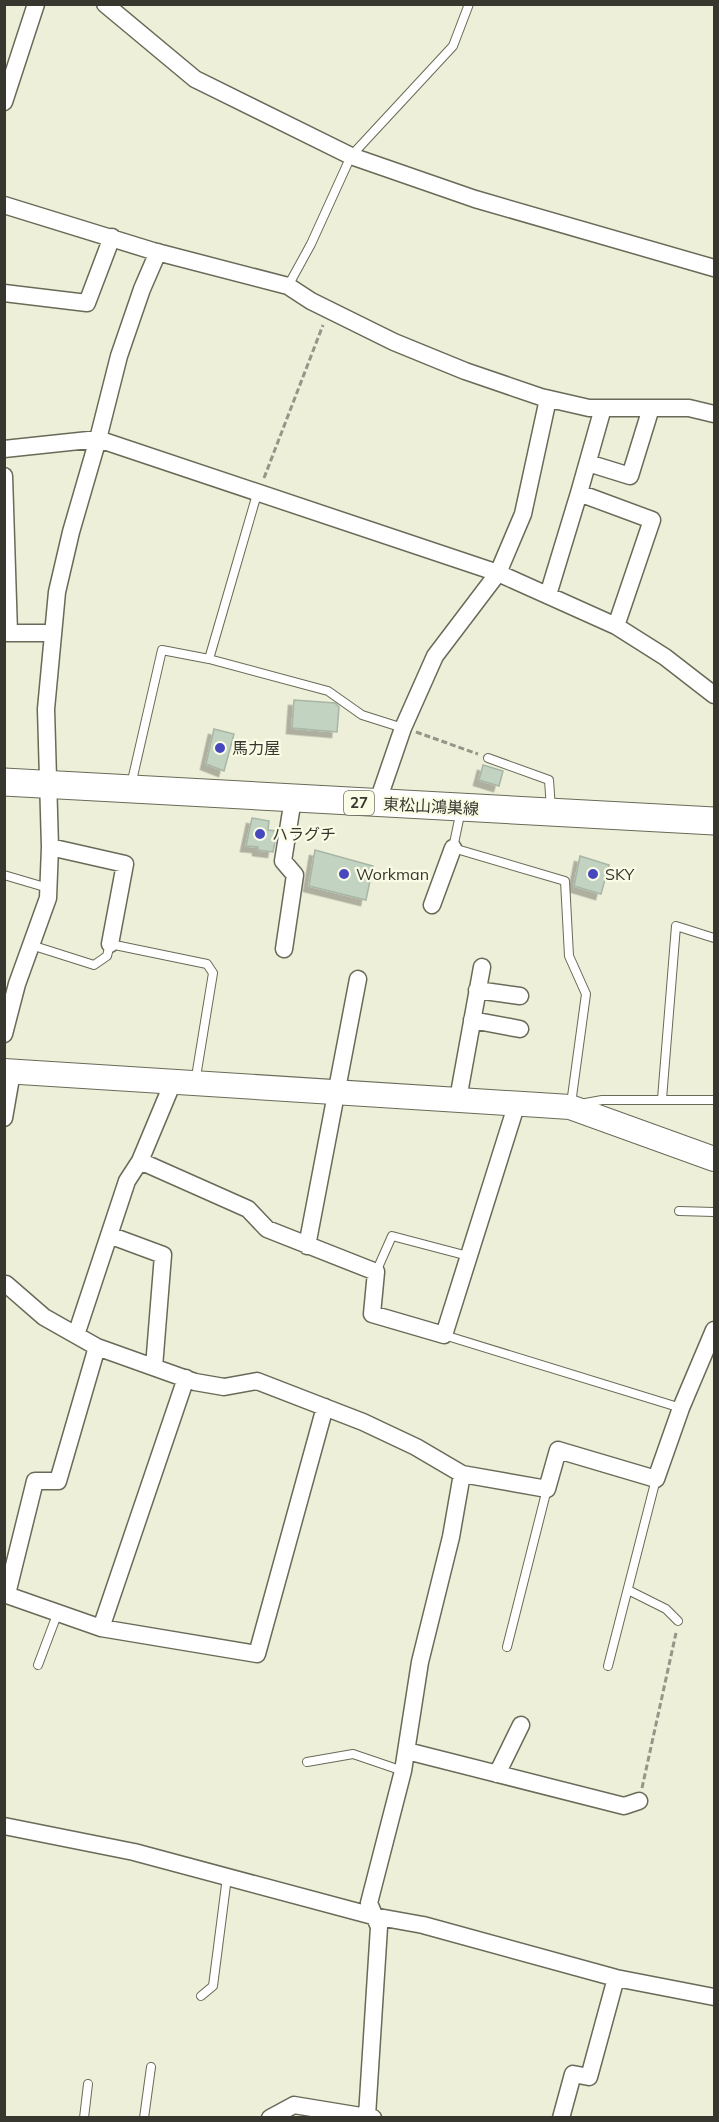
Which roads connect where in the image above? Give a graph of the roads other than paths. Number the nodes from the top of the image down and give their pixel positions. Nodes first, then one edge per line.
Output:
1 (36, 4) edge
2 (105, 4) edge
3 (469, 4) edge
4 (4, 102) edge
5 (351, 156) junction
6 (4, 205) edge
7 (112, 237) junction
8 (158, 252) junction
9 (714, 268) edge
10 (288, 286) junction
11 (4, 293) edge
12 (548, 399) junction
13 (603, 408) junction
14 (651, 408) junction
15 (714, 414) edge
16 (98, 439) junction
17 (4, 449) edge
18 (588, 464) junction
19 (4, 476) edge
20 (579, 493) junction
21 (258, 494) junction
22 (498, 573) junction
23 (548, 595) junction
24 (616, 626) junction
25 (7, 633) edge
26 (52, 633) junction
27 (209, 659) junction
28 (714, 695) edge
29 (403, 728) junction
30 (488, 758) road end
31 (4, 782) edge
32 (49, 784) junction
33 (131, 789) junction
34 (293, 799) junction
35 (380, 804) junction
36 (462, 808) junction
37 (551, 813) junction
38 (714, 821) edge
39 (50, 847) junction
40 (453, 848) junction
41 (4, 875) edge
42 (48, 888) junction
43 (432, 905) dead end
44 (714, 938) edge
45 (110, 944) junction
46 (31, 945) junction
47 (284, 949) dead end
48 (482, 967) dead end
49 (358, 979) dead end
50 (477, 990) junction
51 (520, 996) dead end
52 (472, 1020) junction
53 (520, 1029) dead end
54 (4, 1034) edge
55 (8, 1071) edge
56 (184, 1082) junction
57 (335, 1092) junction
58 (662, 1099) junction
59 (458, 1100) junction
60 (714, 1100) edge
61 (517, 1103) junction
62 (570, 1107) junction
63 (4, 1118) edge
64 (714, 1159) edge
65 (140, 1161) junction
66 (679, 1210) dead end
67 (714, 1212) edge
68 (109, 1235) junction
69 (307, 1246) junction
70 (468, 1256) junction
71 (376, 1272) junction
72 (5, 1281) edge
73 (714, 1330) edge
74 (76, 1335) junction
75 (444, 1335) junction
76 (97, 1347) junction
77 (154, 1367) junction
78 (186, 1378) junction
79 (325, 1407) junction
80 (681, 1408) junction
81 (462, 1474) junction
82 (656, 1479) junction
83 (547, 1490) junction
84 (628, 1590) junction
85 (6, 1594) edge
86 (58, 1612) junction
87 (678, 1621) road end
88 (101, 1628) junction
89 (507, 1647) dead end
90 (38, 1665) dead end
91 (608, 1666) dead end
92 (521, 1725) dead end
93 (407, 1751) junction
94 (307, 1762) dead end
95 (403, 1771) junction
96 (497, 1774) junction
97 (639, 1801) road end
98 (4, 1826) edge
99 (227, 1876) junction
100 (373, 1916) junction
101 (616, 1978) junction
102 (201, 1996) dead end
103 (714, 1997) edge
104 (152, 2067) dead end
105 (88, 2084) dead end
106 (278, 2115) edge
107 (370, 2117) edge
108 (84, 2118) edge
109 (144, 2118) edge
110 (561, 2118) edge

1 - 4 street
2 - 5 street
3 - 5 lane
5 - 9 street
5 - 10 lane
6 - 7 street
7 - 8 street
7 - 11 street
8 - 10 street
8 - 16 street
10 - 12 street
12 - 13 street
12 - 22 street
13 - 14 street
13 - 18 street
14 - 15 street
14 - 18 street
16 - 17 street
16 - 21 street
16 - 26 street
18 - 20 street
19 - 25 street
20 - 23 street
20 - 24 street
21 - 22 street
21 - 27 lane
22 - 23 street
22 - 29 street
23 - 24 street
24 - 28 street
25 - 26 street
26 - 32 street
27 - 29 lane
27 - 33 lane
29 - 35 street
30 - 37 lane
31 - 32 main road, 東松山鴻巣線 / 27
32 - 33 main road, 東松山鴻巣線 / 27
32 - 39 street
33 - 34 main road, 東松山鴻巣線 / 27
34 - 35 main road, 東松山鴻巣線 / 27
34 - 47 street
35 - 36 main road, 東松山鴻巣線 / 27
36 - 37 main road, 東松山鴻巣線 / 27
36 - 40 lane
37 - 38 main road, 東松山鴻巣線 / 27
39 - 42 street
39 - 45 street
40 - 43 street
40 - 62 lane
41 - 42 lane
42 - 46 street
44 - 58 lane
45 - 46 lane
45 - 56 lane
46 - 54 street
48 - 50 street
49 - 57 street
50 - 51 street
50 - 52 street
52 - 53 street
52 - 59 street
55 - 56 street
55 - 63 street
56 - 57 street
56 - 65 street
57 - 59 street
57 - 69 street
58 - 60 lane
58 - 62 lane
59 - 61 street
61 - 62 street
61 - 70 street
62 - 64 street
65 - 68 street
65 - 69 street
66 - 67 lane
68 - 74 street
68 - 77 street
69 - 71 street
70 - 71 lane
70 - 75 street
71 - 75 street
72 - 74 street
73 - 80 street
74 - 76 street
75 - 80 lane
76 - 77 street
76 - 85 street
77 - 78 street
78 - 79 street
78 - 88 street
79 - 81 street
79 - 88 street
80 - 82 street
81 - 83 street
81 - 93 street
82 - 83 street
82 - 84 lane
83 - 89 lane
84 - 87 lane
84 - 91 lane
85 - 86 street
86 - 88 street
86 - 90 lane
92 - 96 street
93 - 95 street
93 - 96 street
94 - 95 lane
95 - 100 street
96 - 97 street
98 - 99 street
99 - 100 street
99 - 102 lane
100 - 101 street
100 - 107 street
101 - 103 street
101 - 110 street
104 - 109 lane
105 - 108 lane
106 - 107 street

